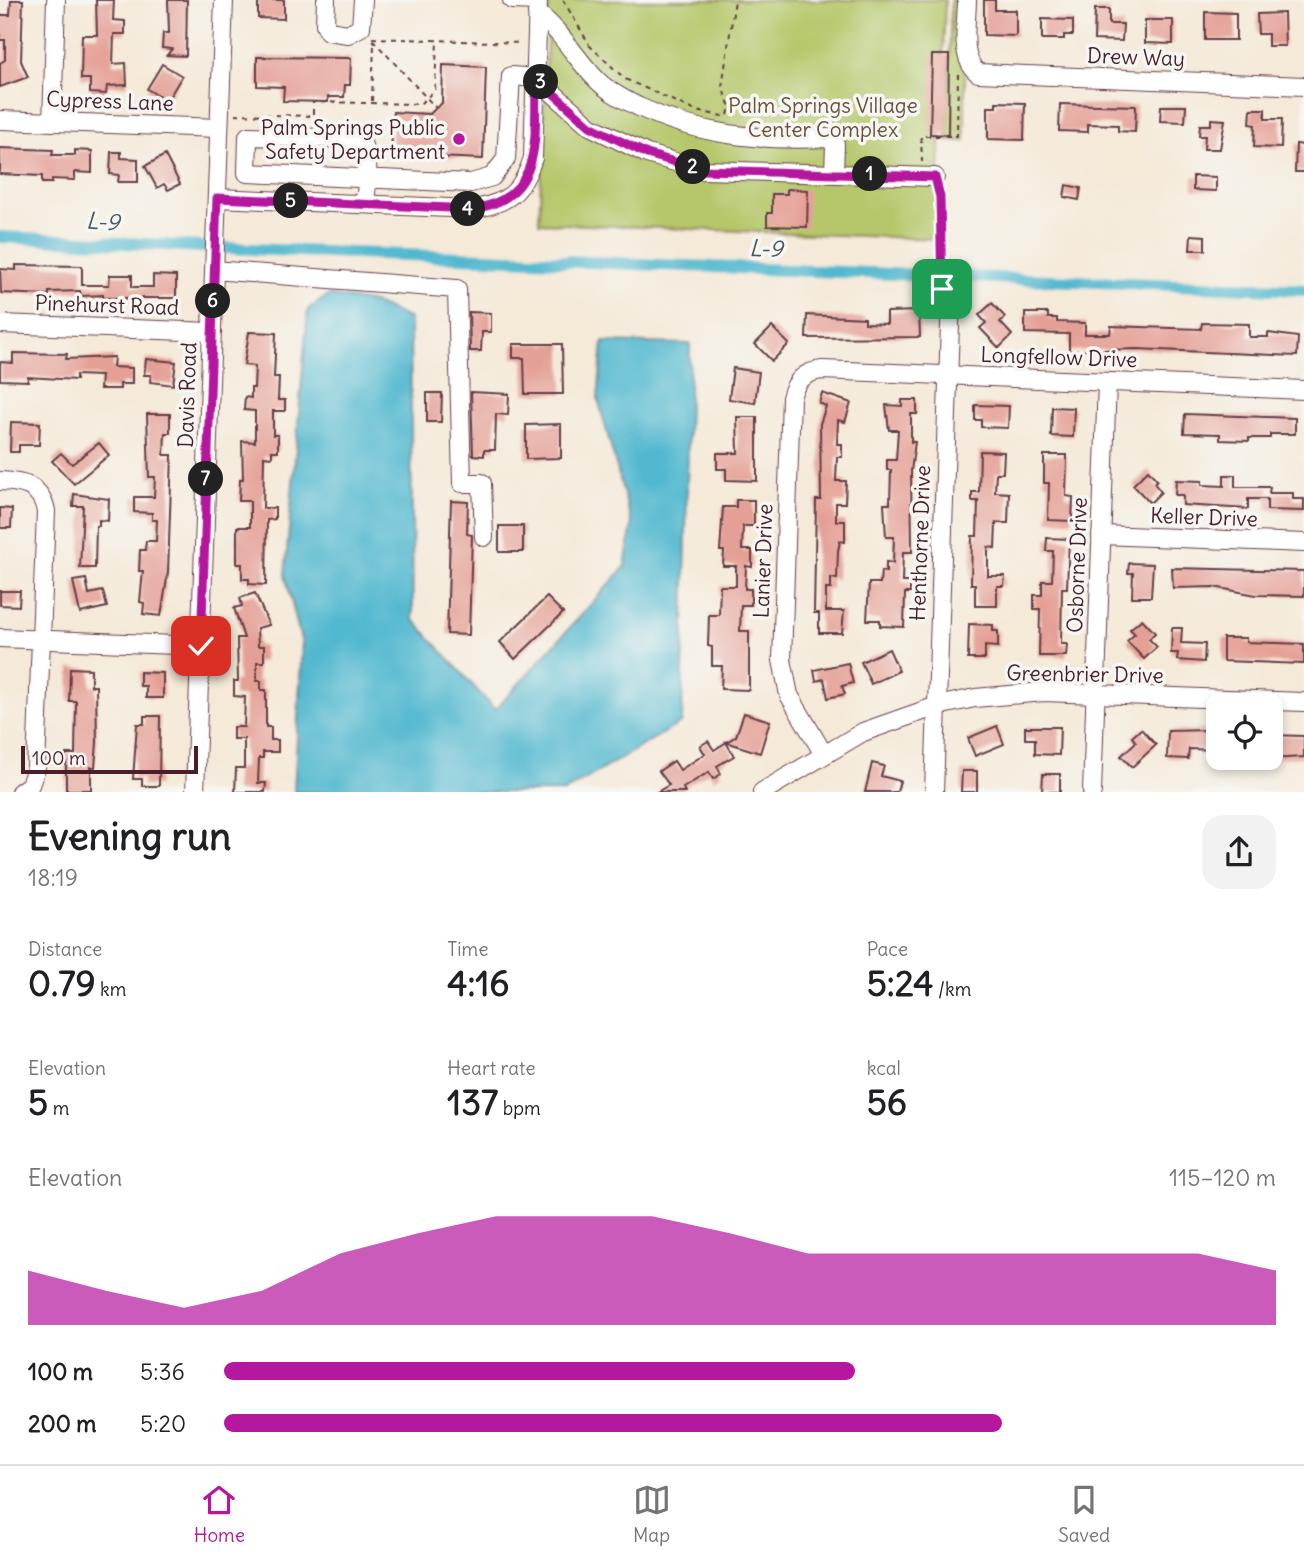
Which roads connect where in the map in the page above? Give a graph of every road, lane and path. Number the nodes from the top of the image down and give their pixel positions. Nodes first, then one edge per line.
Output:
1 (56, 0) edge
2 (224, 0) edge
3 (326, 0) edge
4 (363, 0) edge
5 (512, 0) edge
6 (563, 0) edge
7 (734, 0) edge
8 (967, 0) edge
9 (538, 5) edge
10 (366, 33) junction
11 (437, 40) junction
12 (374, 44) junction
13 (537, 44) junction
14 (566, 45) junction
15 (589, 45) junction
16 (964, 66) junction
17 (536, 78) junction
18 (1304, 86) edge
19 (427, 98) junction
20 (372, 103) junction
21 (436, 108) dead end
22 (728, 117) junction
23 (0, 120) edge
24 (219, 121) junction
25 (52, 122) junction
26 (725, 135) junction
27 (834, 173) junction
28 (928, 177) junction
29 (367, 180) junction
30 (217, 198) junction
31 (365, 204) junction
32 (214, 270) junction
33 (946, 292) joint
34 (0, 324) edge
35 (212, 332) junction
36 (813, 371) joint
37 (949, 376) junction
38 (1107, 382) junction
39 (1304, 390) edge
40 (0, 481) edge
41 (1101, 535) junction
42 (484, 537) dead end
43 (1304, 543) edge
44 (0, 638) edge
45 (41, 640) junction
46 (201, 646) junction
47 (1096, 694) junction
48 (1304, 702) edge
49 (937, 706) junction
50 (823, 753) junction
51 (20, 792) edge
52 (195, 792) edge
53 (762, 792) edge
54 (934, 792) edge
55 (1092, 792) edge

1 - 25 street
2 - 24 street, Davis Road
3 - 10 street
4 - 10 street
5 - 9 street
6 - 15 path
7 - 22 path
8 - 16 street
9 - 13 street
9 - 14 street
10 - 11 path
10 - 12 path
11 - 13 path
11 - 19 path
12 - 19 path
12 - 20 path
13 - 17 street
14 - 15 path
14 - 26 street
15 - 22 path
16 - 18 street, Drew Way
16 - 28 path
17 - 27 street
17 - 29 street
17 - 31 street
19 - 20 path
19 - 21 path
20 - 24 path
22 - 26 path
23 - 25 street, Cypress Lane
24 - 25 street, Cypress Lane
24 - 30 street, Davis Road
26 - 27 street
27 - 28 street
28 - 33 path
29 - 29 street
29 - 31 street
30 - 31 street
30 - 32 street, Davis Road
32 - 35 street, Davis Road
32 - 42 street
33 - 37 street, Henthorne Drive
34 - 35 street, Pinehurst Road
35 - 46 street, Davis Road
36 - 37 street, Longfellow Drive
36 - 50 street, Lanier Drive
37 - 38 street, Longfellow Drive
37 - 49 street, Henthorne Drive
38 - 39 street, Longfellow Drive
38 - 41 street, Osborne Drive
40 - 45 street
41 - 43 street, Keller Drive
41 - 47 street, Osborne Drive
44 - 45 street
45 - 46 street
45 - 51 street
46 - 52 street, Davis Road
47 - 48 street, Greenbrier Drive
47 - 49 street, Greenbrier Drive
47 - 55 street, Osborne Drive
49 - 50 street, Greenbrier Drive
49 - 54 street, Henthorne Drive
50 - 53 street, Greenbrier Drive

